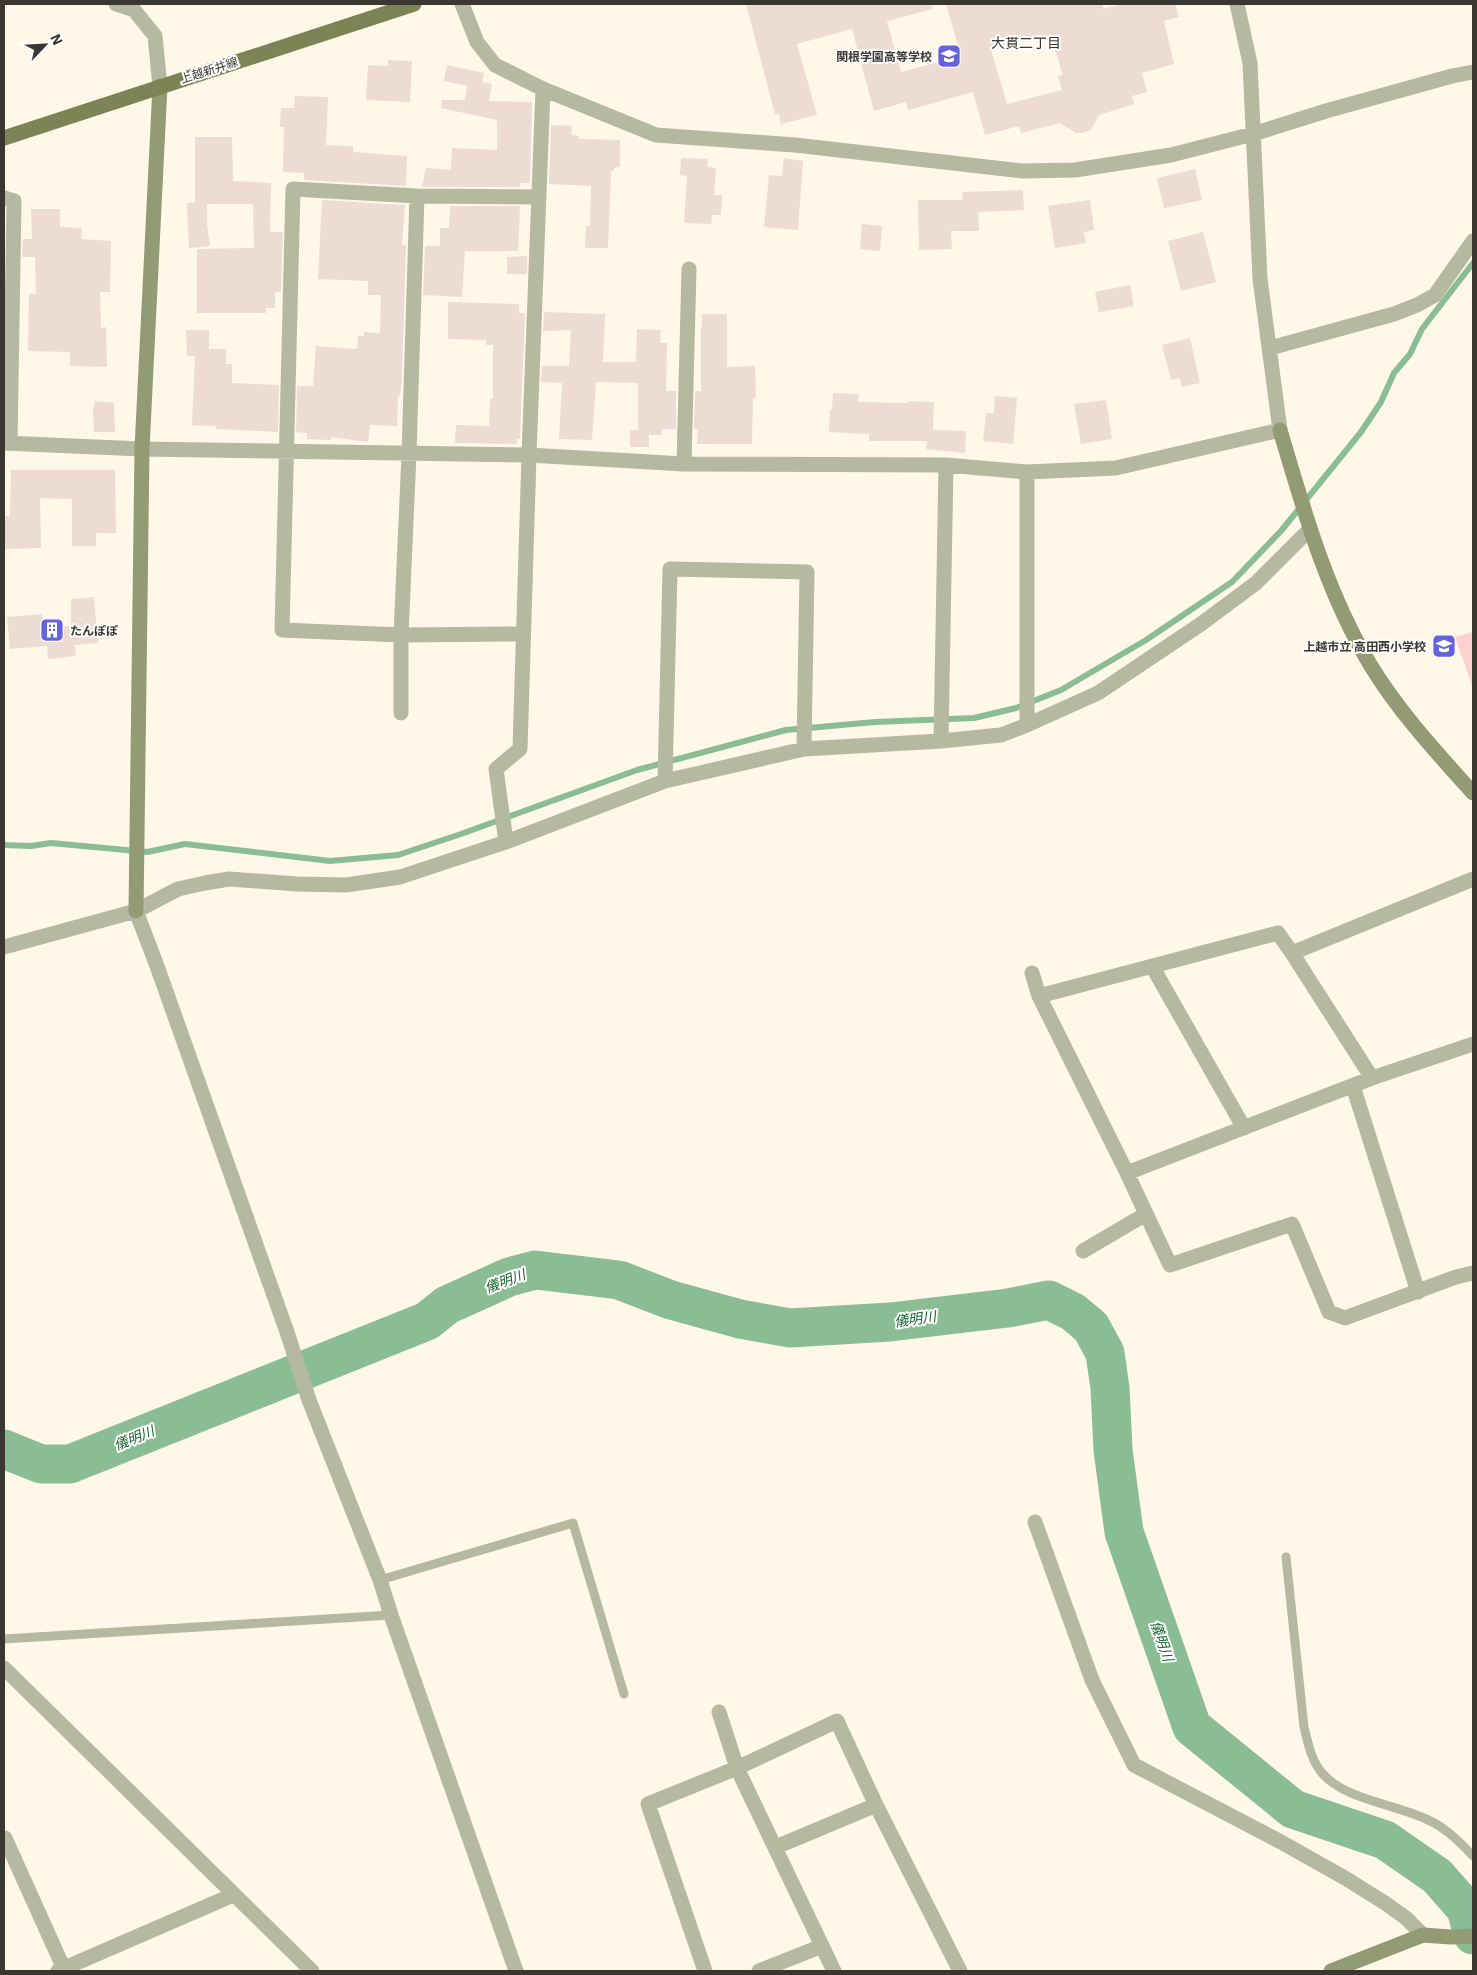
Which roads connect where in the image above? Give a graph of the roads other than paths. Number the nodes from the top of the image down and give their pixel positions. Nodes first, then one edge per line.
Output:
1 (116, 4) edge
2 (414, 4) edge
3 (462, 4) edge
4 (1237, 4) edge
5 (1473, 72) edge
6 (160, 86) junction
7 (544, 90) junction
8 (1253, 134) junction
9 (4, 138) edge
10 (417, 196) junction
11 (538, 197) junction
12 (4, 198) edge
13 (1473, 241) edge
14 (690, 269) dead end
15 (1270, 348) junction
16 (1280, 430) junction
17 (7, 443) edge
18 (142, 449) junction
19 (288, 450) junction
20 (409, 454) junction
21 (529, 455) junction
22 (684, 464) junction
23 (946, 465) junction
24 (1027, 472) junction
25 (1310, 529) junction
26 (523, 634) junction
27 (401, 635) junction
28 (401, 712) dead end
29 (1027, 726) junction
30 (941, 740) junction
31 (804, 749) junction
32 (665, 781) junction
33 (1473, 793) edge
34 (506, 842) junction
35 (1473, 879) edge
36 (136, 911) junction
37 (4, 947) edge
38 (1292, 953) junction
39 (1152, 966) junction
40 (1032, 973) dead end
41 (1039, 996) junction
42 (1473, 1044) edge
43 (1372, 1078) junction
44 (1353, 1086) junction
45 (1244, 1128) junction
46 (1127, 1173) junction
47 (1146, 1214) junction
48 (1083, 1251) dead end
49 (1473, 1273) edge
50 (1418, 1292) junction
51 (1035, 1522) dead end
52 (1286, 1556) dead end
53 (380, 1580) junction
54 (390, 1615) junction
55 (4, 1639) edge
56 (4, 1668) edge
57 (624, 1694) dead end
58 (719, 1712) dead end
59 (737, 1768) junction
60 (876, 1805) junction
61 (4, 1839) edge
62 (776, 1847) junction
63 (1473, 1856) edge
64 (233, 1895) junction
65 (1423, 1935) junction
66 (1473, 1936) edge
67 (822, 1946) junction
68 (91, 1965) edge
69 (61, 1970) edge
70 (312, 1971) edge
71 (516, 1971) edge
72 (705, 1971) edge
73 (759, 1971) edge
74 (834, 1971) edge
75 (960, 1971) edge
76 (1331, 1971) edge

1 - 6 street
2 - 6 main road, 上越新井線
3 - 7 street
4 - 8 street
5 - 8 street
6 - 9 main road, 上越新井線
6 - 18 street
7 - 8 street
7 - 11 street
8 - 15 street
10 - 11 street
10 - 19 street
10 - 20 street
11 - 21 street
12 - 17 street
13 - 15 street
14 - 22 street
15 - 16 street
16 - 24 street
16 - 25 street
17 - 18 street
18 - 19 street
18 - 36 street
19 - 20 street
19 - 27 street
20 - 21 street
20 - 27 street
21 - 22 street
21 - 26 street
22 - 23 street
23 - 24 street
23 - 30 street
24 - 29 street
25 - 29 street
25 - 33 street
26 - 27 street
26 - 34 street
27 - 28 street
29 - 30 street
30 - 31 street
31 - 32 street
31 - 32 street
32 - 34 street
34 - 36 street
35 - 38 street
36 - 37 street
36 - 53 street
38 - 39 street
38 - 43 street
39 - 41 street
39 - 45 street
40 - 41 street
41 - 46 street
42 - 43 street
43 - 44 street
44 - 45 street
44 - 50 street
45 - 46 street
46 - 47 street
47 - 48 street
47 - 50 street
49 - 50 street
51 - 65 street
52 - 63 lane
53 - 54 street
53 - 57 lane
54 - 55 lane
54 - 71 street
56 - 64 street
58 - 59 street
59 - 60 street
59 - 62 street
59 - 72 street
60 - 62 street
60 - 75 street
61 - 69 street
62 - 67 street
64 - 68 street
64 - 70 street
65 - 66 street
65 - 76 street
67 - 73 street
67 - 74 street
68 - 69 street

